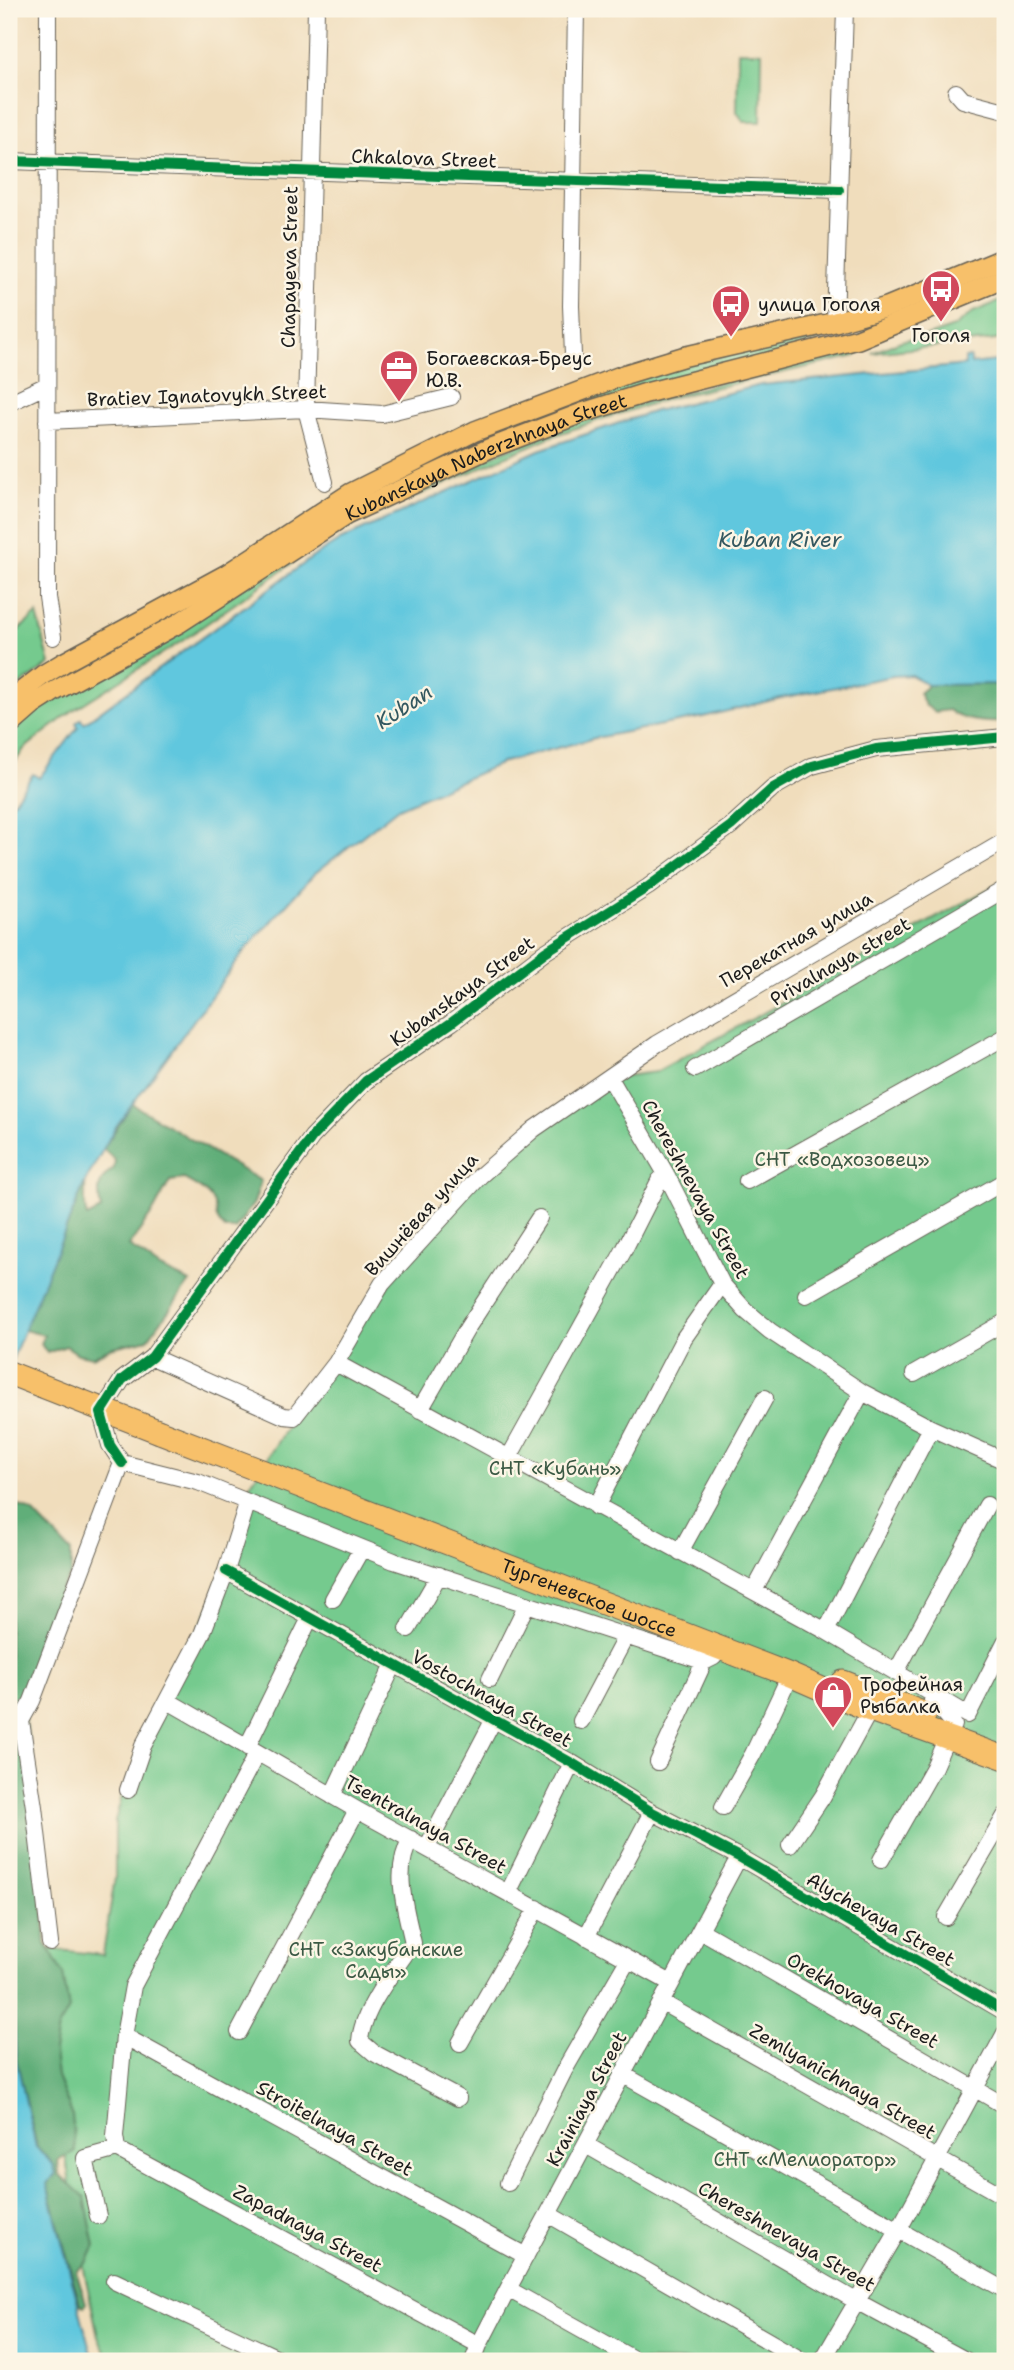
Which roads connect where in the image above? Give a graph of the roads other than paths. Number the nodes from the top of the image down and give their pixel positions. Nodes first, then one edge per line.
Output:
1 (48, 9) edge
2 (316, 9) edge
3 (576, 9) edge
4 (845, 9) edge
5 (957, 92) dead end
6 (1005, 111) edge
7 (9, 161) edge
8 (49, 163) junction
9 (312, 172) junction
10 (573, 180) junction
11 (839, 190) junction
12 (1005, 258) edge
13 (1005, 278) edge
14 (835, 322) junction
15 (838, 345) junction
16 (573, 355) dead end
17 (47, 386) junction
18 (451, 397) dead end
19 (9, 404) edge
20 (306, 409) junction
21 (47, 421) junction
22 (325, 482) dead end
23 (52, 637) dead end
24 (9, 701) edge
25 (9, 726) edge
26 (1005, 737) edge
27 (1005, 841) edge
28 (1005, 889) edge
29 (1005, 1037) edge
30 (695, 1069) dead end
31 (609, 1079) junction
32 (666, 1174) junction
33 (747, 1181) dead end
34 (1005, 1181) edge
35 (539, 1217) dead end
36 (722, 1284) junction
37 (806, 1295) dead end
38 (1005, 1322) edge
39 (152, 1357) junction
40 (335, 1363) junction
41 (9, 1373) edge
42 (914, 1374) dead end
43 (862, 1392) junction
44 (765, 1398) dead end
45 (420, 1410) junction
46 (931, 1428) junction
47 (508, 1459) junction
48 (1005, 1461) edge
49 (122, 1463) junction
50 (247, 1504) junction
51 (987, 1506) dead end
52 (596, 1507) junction
53 (362, 1548) junction
54 (680, 1552) junction
55 (226, 1571) junction
56 (439, 1575) junction
57 (754, 1591) junction
58 (333, 1599) dead end
59 (527, 1604) junction
60 (310, 1618) junction
61 (408, 1629) dead end
62 (826, 1631) junction
63 (626, 1636) junction
64 (1005, 1642) edge
65 (724, 1652) junction
66 (394, 1664) junction
67 (895, 1672) junction
68 (790, 1675) junction
69 (491, 1679) dead end
70 (921, 1688) junction
71 (171, 1703) junction
72 (901, 1704) junction
73 (870, 1710) junction
74 (494, 1719) junction
75 (581, 1721) dead end
76 (956, 1726) junction
77 (1005, 1745) edge
78 (252, 1750) junction
79 (1005, 1758) edge
80 (658, 1762) dead end
81 (572, 1763) junction
82 (128, 1790) dead end
83 (332, 1796) junction
84 (723, 1807) dead end
85 (356, 1810) junction
86 (652, 1812) junction
87 (1005, 1816) edge
88 (411, 1839) junction
89 (790, 1845) dead end
90 (427, 1847) junction
91 (739, 1857) junction
92 (881, 1860) dead end
93 (508, 1893) junction
94 (537, 1908) junction
95 (946, 1917) dead end
96 (700, 1930) junction
97 (586, 1937) junction
98 (50, 1942) dead end
99 (628, 1961) junction
100 (664, 1980) junction
101 (660, 2002) junction
102 (1005, 2012) edge
103 (239, 2032) dead end
104 (1005, 2033) edge
105 (124, 2036) junction
106 (460, 2043) dead end
107 (622, 2074) junction
108 (975, 2090) junction
109 (458, 2098) dead end
110 (1005, 2106) edge
111 (586, 2145) junction
112 (117, 2149) junction
113 (936, 2158) junction
114 (508, 2183) dead end
115 (1005, 2197) edge
116 (548, 2214) junction
117 (98, 2216) dead end
118 (898, 2231) junction
119 (526, 2256) junction
120 (114, 2281) dead end
121 (508, 2289) junction
122 (1005, 2290) edge
123 (856, 2301) junction
124 (479, 2344) junction
125 (284, 2361) edge
126 (473, 2361) edge
127 (637, 2361) edge
128 (803, 2361) edge
129 (822, 2361) edge
130 (967, 2361) edge

1 - 8 street
2 - 9 street, Chapayeva Street
3 - 10 street
4 - 11 street
5 - 6 street
7 - 8 street, Chkalova Street
8 - 9 street, Chkalova Street
8 - 17 street
9 - 10 street, Chkalova Street
9 - 20 street, Chapayeva Street
10 - 11 street, Chkalova Street
10 - 16 street
11 - 14 street
12 - 14 main road, Kubanskaya Naberzhnaya Street
13 - 15 main road, Kubanskaya Naberzhnaya Street
14 - 15 main road
14 - 24 main road, Kubanskaya Naberzhnaya Street
15 - 25 main road, Kubanskaya Naberzhnaya Street
17 - 19 street
17 - 21 street
18 - 20 street, Bratiev Ignatovykh Street
20 - 21 street, Bratiev Ignatovykh Street
20 - 22 street, Chapayeva Street
21 - 23 street
26 - 39 street, Kubanskaya Street
27 - 31 street, Перекатная улица
28 - 30 street, Privalnaya street
29 - 33 street
31 - 32 street, Chereshnevaya Street
31 - 40 street, Вишнёвая улица
32 - 36 street, Chereshnevaya Street
32 - 47 street
34 - 37 street
35 - 45 street
36 - 43 street, Chereshnevaya Street
36 - 52 street
38 - 42 street
39 - 40 street, Вишнёвая улица
39 - 49 street, Kubanskaya Street
40 - 45 street
41 - 65 highway, Тургеневское шоссе, bridge
43 - 46 street, Chereshnevaya Street
43 - 57 street
44 - 54 street
45 - 47 street
46 - 48 street, Chereshnevaya Street
46 - 62 street
47 - 52 street
49 - 50 street
49 - 98 street
50 - 53 street
50 - 55 street
51 - 67 street
52 - 54 street
53 - 56 street
53 - 58 street
54 - 57 street
55 - 60 street, Vostochnaya Street
55 - 71 street
56 - 59 street
56 - 61 street
57 - 62 street
59 - 63 street
59 - 69 street
60 - 66 street, Vostochnaya Street
60 - 78 street
62 - 67 street
63 - 65 street
63 - 75 street
64 - 76 street
65 - 68 highway, Тургеневское шоссе
65 - 72 highway, Тургеневское шоссе
65 - 80 street
66 - 74 street, Vostochnaya Street
66 - 83 street
67 - 70 street
68 - 73 highway, Тургеневское шоссе
68 - 84 street
70 - 72 street
70 - 76 street
71 - 78 street, Tsentralnaya Street
71 - 82 street
72 - 76 highway, Тургеневское шоссе
73 - 76 highway, Тургеневское шоссе
73 - 89 street
74 - 81 street, Vostochnaya Street
74 - 90 street
76 - 77 highway, Тургеневское шоссе
76 - 79 highway, Тургеневское шоссе
76 - 92 street
78 - 83 street, Tsentralnaya Street
78 - 105 street
81 - 86 street, Vostochnaya Street
81 - 93 street
83 - 85 street, Tsentralnaya Street
85 - 88 street, Tsentralnaya Street
85 - 103 street
86 - 91 street, Vostochnaya Street
86 - 97 street
87 - 95 street
88 - 90 street, Tsentralnaya Street
88 - 109 street
90 - 93 street, Tsentralnaya Street
91 - 96 street, Krainiaya Street
91 - 102 street, Alychevaya Street
93 - 94 street, Tsentralnaya Street
94 - 97 street, Tsentralnaya Street
94 - 106 street
96 - 100 street, Krainiaya Street
96 - 108 street, Orekhovaya Street
97 - 99 street, Tsentralnaya Street
99 - 100 street, Tsentralnaya Street
99 - 114 street
100 - 101 street, Krainiaya Street
101 - 107 street, Krainiaya Street
101 - 113 street, Zemlyanichnaya Street
104 - 108 street
105 - 112 street
105 - 119 street, Stroitelnaya Street
107 - 111 street, Krainiaya Street
107 - 118 street
108 - 110 street, Orekhovaya Street
108 - 113 street
111 - 116 street, Krainiaya Street
111 - 123 street, Chereshnevaya Street
112 - 117 street
112 - 124 street, Zapadnaya Street
113 - 115 street, Zemlyanichnaya Street
113 - 118 street
116 - 119 street, Krainiaya Street
116 - 128 street
118 - 122 street
118 - 123 street
119 - 121 street, Krainiaya Street
120 - 125 street
121 - 124 street, Krainiaya Street
121 - 127 street
123 - 129 street
123 - 130 street, Chereshnevaya Street
124 - 126 street, Krainiaya Street

